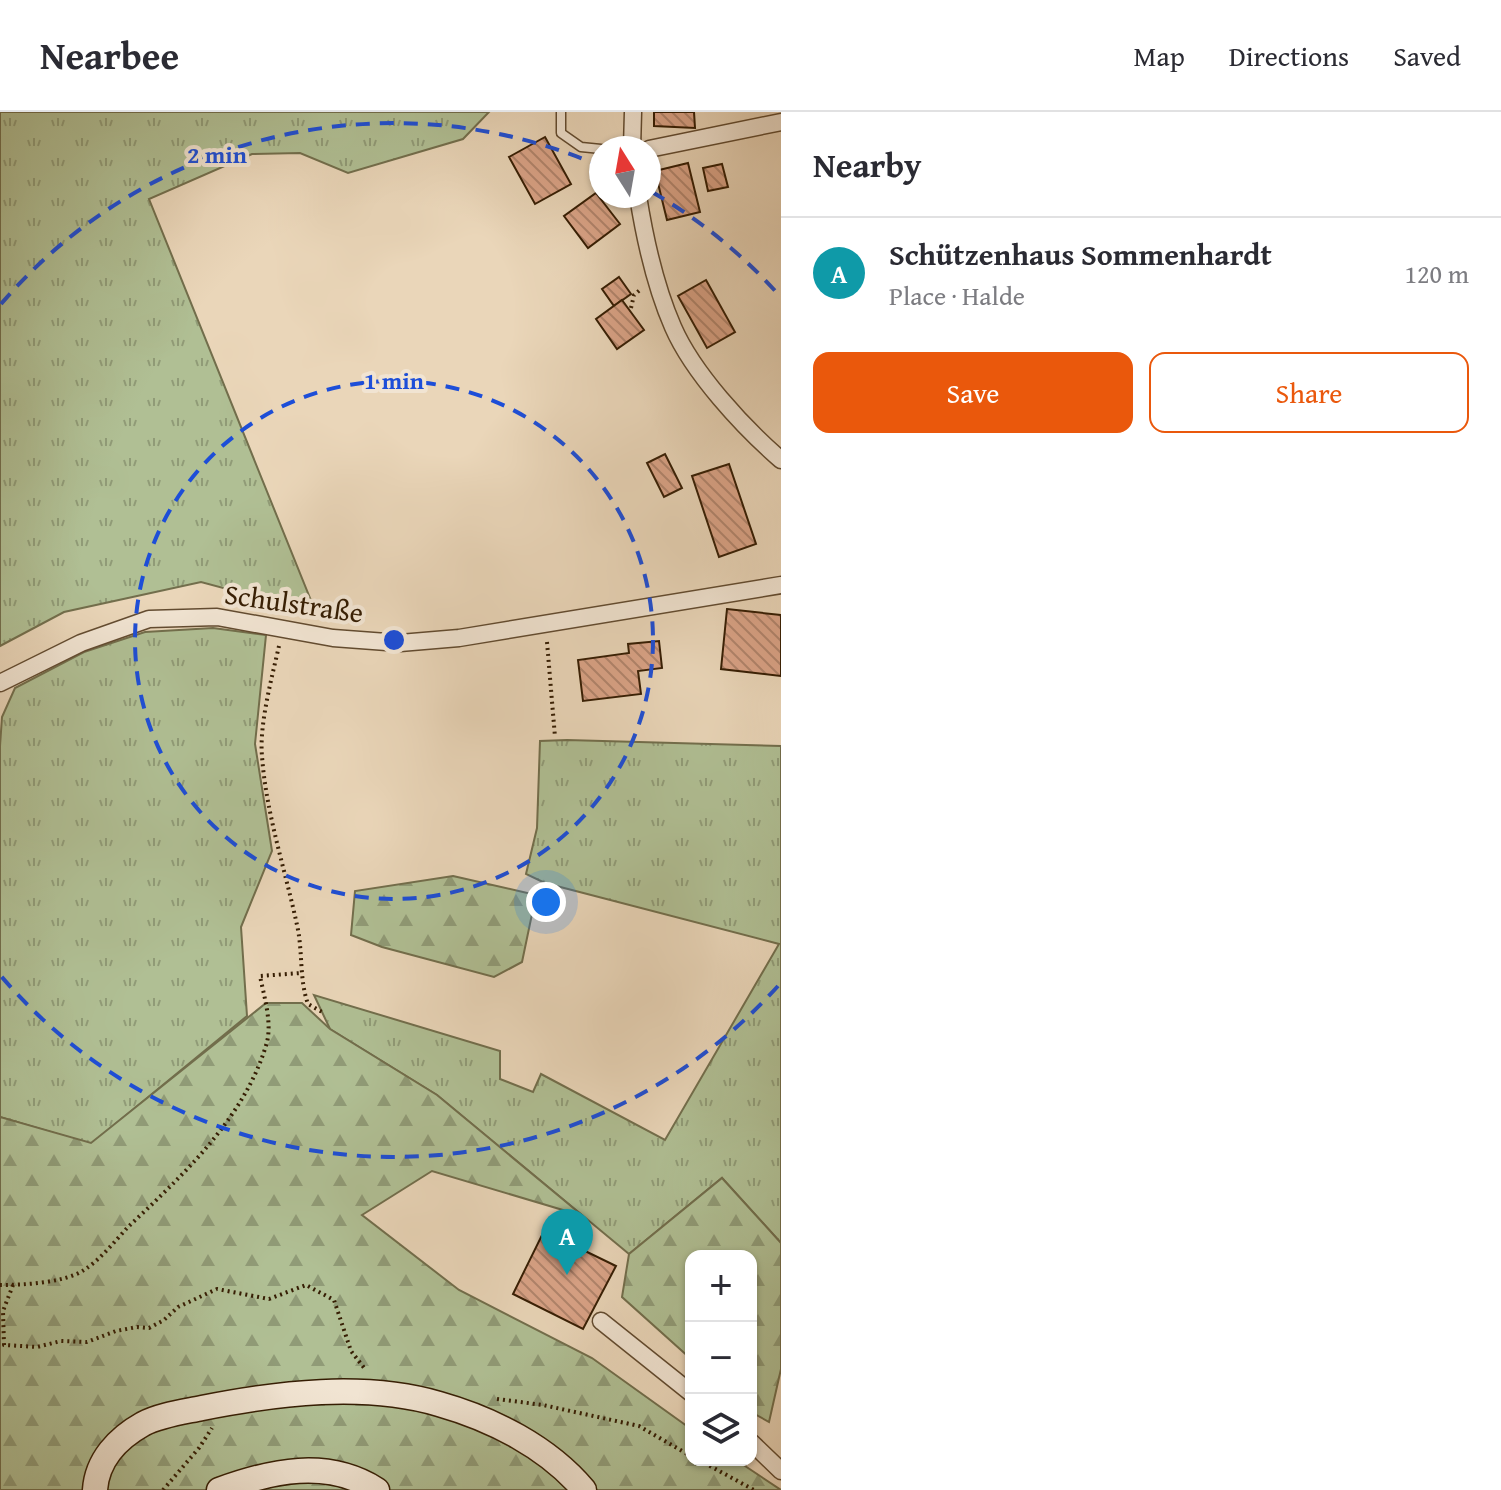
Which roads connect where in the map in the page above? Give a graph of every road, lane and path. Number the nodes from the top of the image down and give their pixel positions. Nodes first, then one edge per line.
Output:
1 (561, 112) edge
2 (633, 112) edge
3 (781, 122) edge
4 (632, 136) edge
5 (661, 147) edge
6 (589, 148) edge
7 (640, 208) edge
8 (781, 460) edge
9 (781, 585) edge
10 (283, 628) junction
11 (548, 666) dead end
12 (0, 683) edge
13 (555, 737) dead end
14 (301, 973) junction
15 (324, 1013) dead end
16 (0, 1285) edge
17 (13, 1285) junction
18 (601, 1321) dead end
19 (370, 1376) dead end
20 (685, 1388) edge
21 (492, 1398) dead end
22 (228, 1403) junction
23 (757, 1448) edge
24 (685, 1453) edge
25 (710, 1466) edge
26 (781, 1471) edge
27 (95, 1490) edge
28 (163, 1490) edge
29 (219, 1490) edge
30 (377, 1490) edge
31 (584, 1490) edge
32 (754, 1490) edge

1 - 6 lane
2 - 4 street
3 - 5 street
7 - 8 street
9 - 10 street, Schulstraße
10 - 12 street, Schulstraße
10 - 14 path
11 - 13 path
14 - 15 path
14 - 17 path
16 - 17 path
17 - 19 path
18 - 20 street
21 - 24 path
22 - 27 street
22 - 28 path
22 - 31 street
23 - 26 street
25 - 32 path
29 - 30 street

